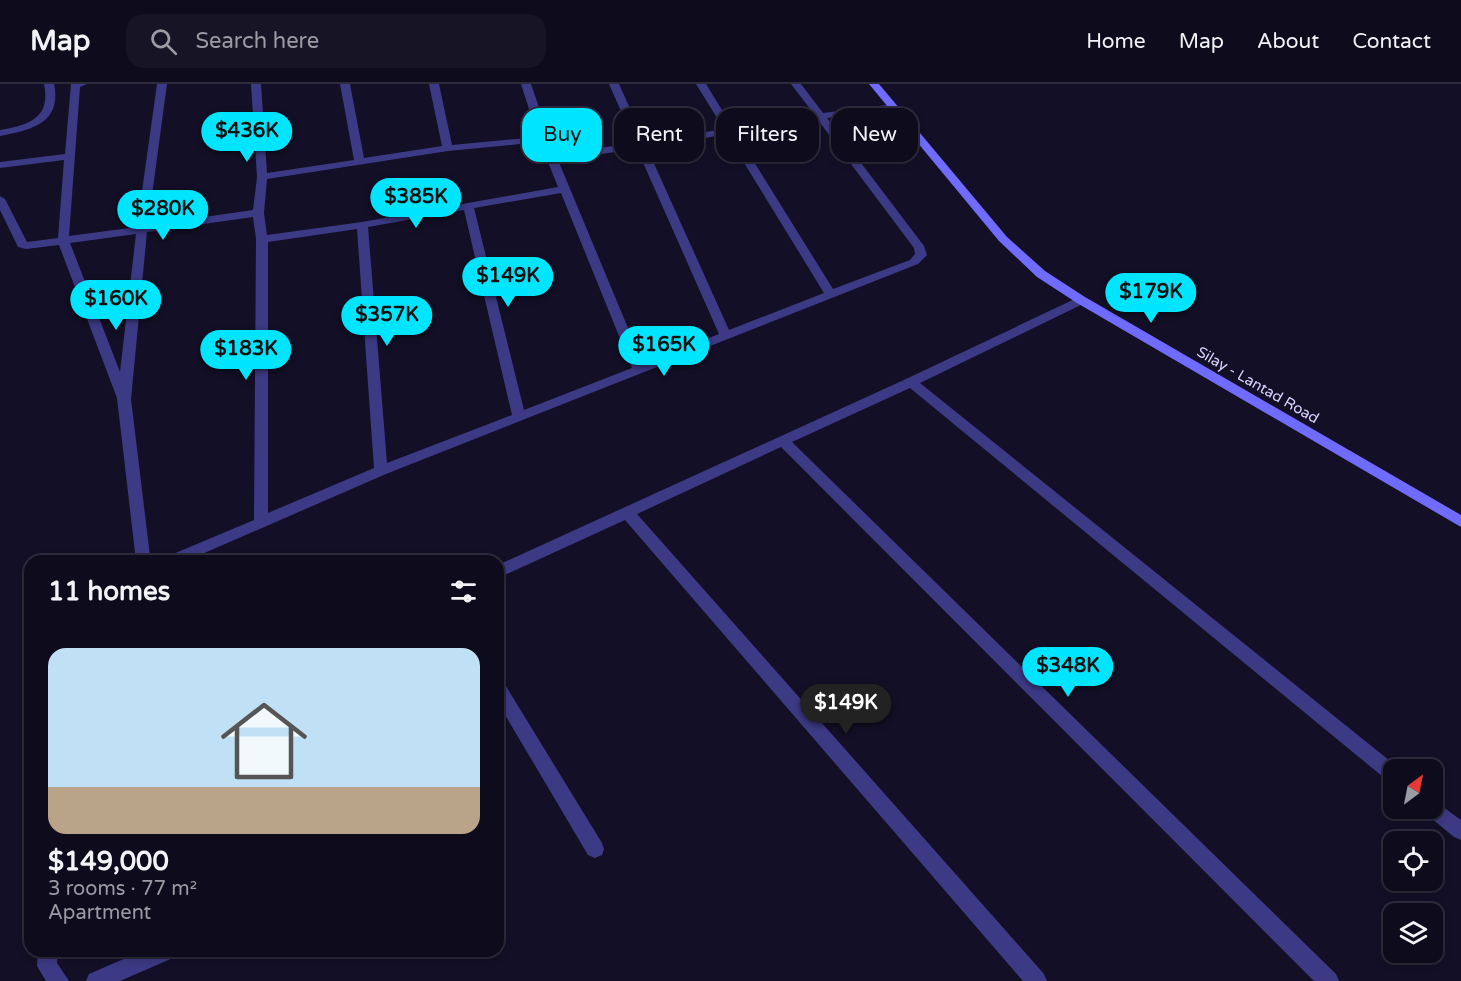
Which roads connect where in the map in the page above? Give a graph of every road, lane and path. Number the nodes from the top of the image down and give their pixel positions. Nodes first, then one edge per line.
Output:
1 (49, 84) edge
2 (75, 84) edge
3 (82, 84) edge
4 (162, 84) edge
5 (256, 84) edge
6 (345, 84) edge
7 (434, 84) edge
8 (526, 84) edge
9 (614, 84) edge
10 (701, 84) edge
11 (796, 84) edge
12 (874, 84) edge
13 (892, 106) junction
14 (534, 108) edge
15 (625, 108) edge
16 (716, 108) edge
17 (813, 108) edge
18 (819, 116) joint
19 (0, 134) edge
20 (522, 141) edge
21 (448, 148) junction
22 (70, 156) junction
23 (360, 161) junction
24 (554, 162) edge
25 (649, 162) edge
26 (749, 162) edge
27 (0, 165) edge
28 (262, 177) junction
29 (564, 189) junction
30 (0, 199) edge
31 (468, 205) junction
32 (258, 213) junction
33 (362, 225) junction
34 (142, 229) junction
35 (262, 238) junction
36 (63, 241) junction
37 (831, 295) junction
38 (1080, 300) junction
39 (726, 336) junction
40 (639, 370) junction
41 (911, 382) junction
42 (124, 399) junction
43 (519, 417) junction
44 (783, 441) junction
45 (381, 471) junction
46 (628, 513) junction
47 (1461, 522) edge
48 (261, 524) junction
49 (142, 555) edge
50 (186, 555) edge
51 (504, 569) edge
52 (504, 698) edge
53 (1383, 767) edge
54 (1443, 816) edge
55 (1461, 831) edge
56 (596, 849) dead end
57 (48, 957) edge
58 (152, 957) edge
59 (59, 981) edge
60 (96, 981) edge
61 (1037, 981) edge
62 (1329, 981) edge

1 - 19 street
2 - 3 street
2 - 22 street
4 - 34 street
5 - 28 street
6 - 23 street
7 - 21 street
8 - 14 street
9 - 15 street
10 - 16 street
11 - 17 street
12 - 13 street, Silay - Lantad Road
13 - 18 street
13 - 38 street, Silay - Lantad Road
18 - 37 street
20 - 21 street
21 - 23 street
22 - 27 street
22 - 36 street
23 - 28 street
24 - 29 street
25 - 39 street
26 - 37 street
28 - 32 street
29 - 31 street
29 - 40 street
30 - 36 street
31 - 33 street
31 - 43 street
32 - 34 street
32 - 35 street
33 - 35 street
33 - 45 street
34 - 36 street
34 - 42 street
35 - 48 street
36 - 42 street
37 - 39 street
38 - 41 street
38 - 47 street, Silay - Lantad Road
39 - 40 street
40 - 43 street
41 - 44 street
41 - 53 street
42 - 49 street
43 - 45 street
44 - 46 street
44 - 62 street
45 - 48 street
46 - 51 street
46 - 61 street
48 - 50 street
52 - 56 street
54 - 55 street
57 - 59 street
58 - 60 street

